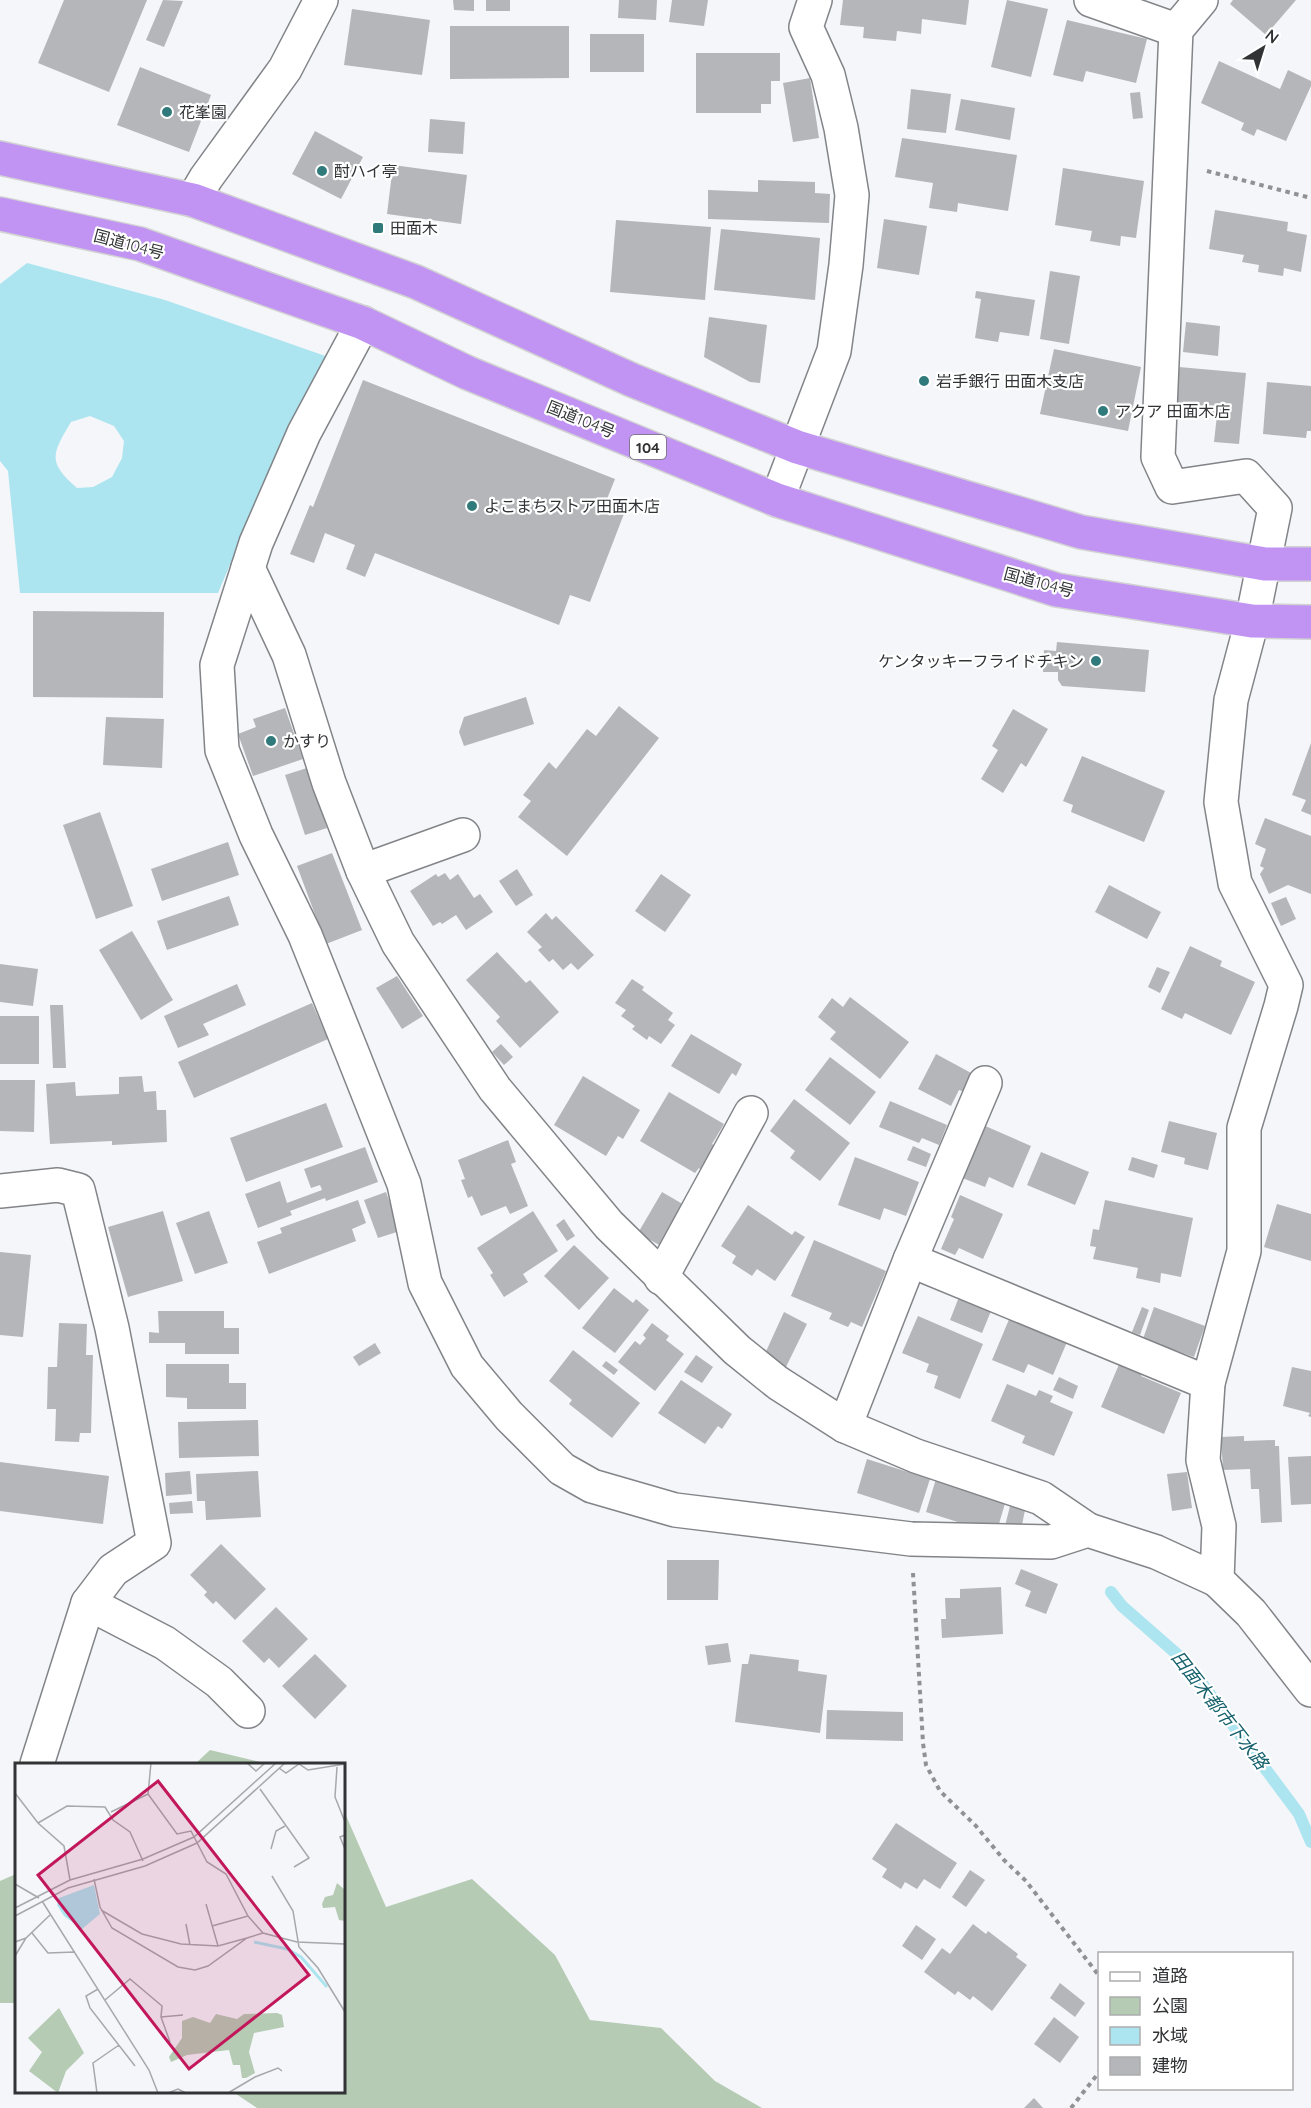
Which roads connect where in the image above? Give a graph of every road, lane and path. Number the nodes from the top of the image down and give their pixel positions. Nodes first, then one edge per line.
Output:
1 (321, 0) edge
2 (815, 0) edge
3 (1091, 0) edge
4 (1201, 0) edge
5 (1176, 30) junction
6 (0, 158) edge
7 (1170, 172) junction
8 (1311, 198) edge
9 (193, 200) junction
10 (0, 214) edge
11 (363, 323) junction
12 (797, 447) junction
13 (777, 500) junction
14 (1264, 564) junction
15 (1311, 564) edge
16 (248, 568) junction
17 (1252, 621) junction
18 (1311, 622) edge
19 (463, 836) dead end
20 (363, 871) junction
21 (985, 1083) dead end
22 (751, 1113) dead end
23 (0, 1191) edge
24 (910, 1260) junction
25 (661, 1278) junction
26 (1208, 1383) junction
27 (845, 1426) junction
28 (1088, 1530) junction
29 (911, 1539) junction
30 (1217, 1580) junction
31 (88, 1603) junction
32 (1311, 1690) edge
33 (248, 1711) dead end
34 (37, 1763) edge
35 (1098, 1974) edge
36 (1098, 2074) edge
37 (1071, 2108) edge

1 - 9 street
2 - 12 street
3 - 5 street
4 - 5 street
5 - 7 street
6 - 9 highway
7 - 8 path
7 - 14 street
9 - 12 highway
10 - 11 highway, 国道104号 / 104
11 - 13 highway, 国道104号 / 104
11 - 16 street
12 - 13 street
12 - 14 highway
13 - 17 highway, 国道104号 / 104
14 - 15 highway
14 - 17 street
16 - 20 street
16 - 29 street
17 - 18 highway, 国道104号 / 104
17 - 26 street
19 - 20 street
20 - 25 street
21 - 24 street
22 - 25 street
23 - 31 street
24 - 26 street
24 - 27 street
25 - 27 street
26 - 30 street
27 - 28 street
28 - 29 street
28 - 30 street
29 - 35 path
30 - 32 street
31 - 33 street
31 - 34 street
36 - 37 path

